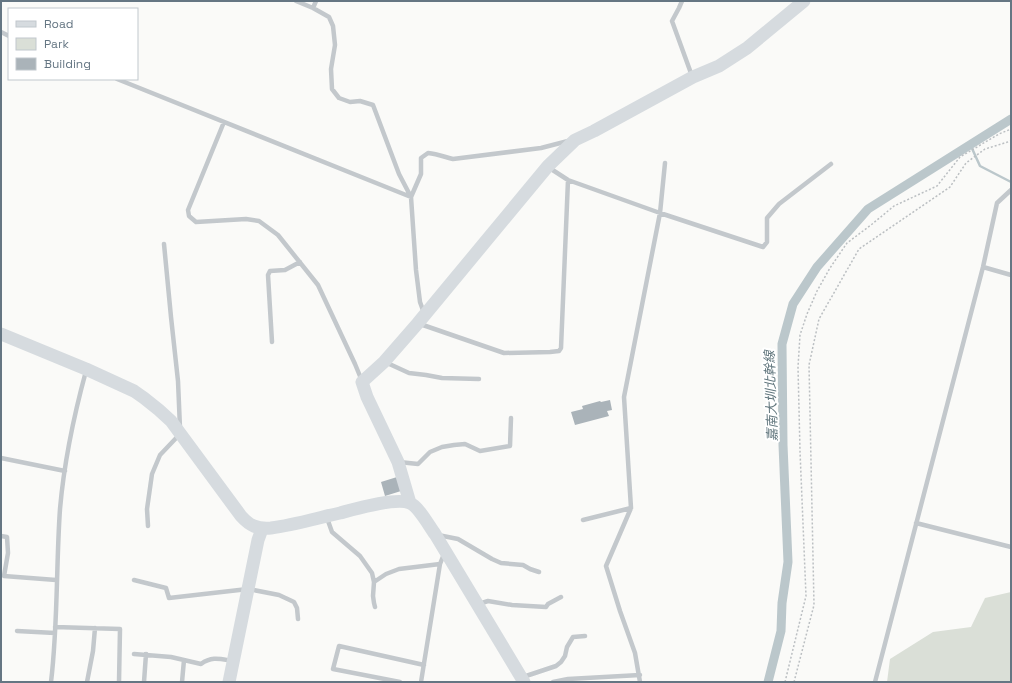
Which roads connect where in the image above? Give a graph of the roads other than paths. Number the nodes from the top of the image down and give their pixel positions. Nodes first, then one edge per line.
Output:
1 (296, 1) edge
2 (316, 1) edge
3 (682, 1) edge
4 (804, 1) edge
5 (313, 8) junction
6 (693, 77) junction
7 (119, 80) edge
8 (224, 122) junction
9 (575, 140) junction
10 (665, 163) dead end
11 (831, 164) dead end
12 (548, 166) junction
13 (568, 180) junction
14 (1010, 191) edge
15 (411, 197) junction
16 (660, 213) junction
17 (164, 244) dead end
18 (300, 262) junction
19 (983, 267) junction
20 (1011, 275) edge
21 (422, 319) junction
22 (1, 334) edge
23 (272, 342) dead end
24 (384, 362) junction
25 (86, 369) junction
26 (479, 379) dead end
27 (362, 382) junction
28 (511, 418) dead end
29 (180, 434) junction
30 (1, 458) edge
31 (398, 462) junction
32 (65, 471) junction
33 (410, 503) junction
34 (631, 508) junction
35 (326, 516) junction
36 (583, 520) dead end
37 (916, 523) junction
38 (148, 526) dead end
39 (262, 529) junction
40 (434, 534) junction
41 (1, 536) edge
42 (1011, 547) edge
43 (444, 551) junction
44 (440, 564) junction
45 (539, 572) dead end
46 (56, 580) junction
47 (134, 580) dead end
48 (374, 582) junction
49 (248, 589) junction
50 (561, 597) dead end
51 (477, 605) junction
52 (375, 607) dead end
53 (298, 619) dead end
54 (55, 627) junction
55 (95, 628) junction
56 (17, 631) dead end
57 (55, 633) junction
58 (585, 636) dead end
59 (134, 654) dead end
60 (146, 654) junction
61 (184, 660) junction
62 (234, 662) junction
63 (424, 665) junction
64 (640, 675) junction
65 (384, 680) edge
66 (523, 680) edge
67 (51, 682) edge
68 (87, 682) edge
69 (119, 682) edge
70 (144, 682) edge
71 (182, 682) edge
72 (229, 682) edge
73 (400, 682) edge
74 (421, 682) edge
75 (553, 682) edge
76 (640, 682) edge
77 (875, 682) edge

1 - 5 lane
2 - 5 lane
3 - 6 lane
4 - 6 street
5 - 15 lane
6 - 9 street
7 - 8 lane
8 - 15 lane
8 - 18 lane
9 - 12 street
9 - 15 lane
10 - 16 lane
11 - 16 lane
12 - 13 lane
12 - 21 street
13 - 16 lane
13 - 21 lane
14 - 19 lane
15 - 21 lane
16 - 34 lane
17 - 29 lane
18 - 23 lane
18 - 27 lane
19 - 20 lane
19 - 37 lane
21 - 24 street
22 - 25 street
24 - 26 lane
24 - 27 street
25 - 29 street
25 - 32 lane
27 - 31 street
28 - 31 lane
29 - 38 lane
29 - 39 street
30 - 32 lane
31 - 33 street
32 - 46 lane
33 - 35 street
33 - 40 street
34 - 36 lane
34 - 64 lane
35 - 39 street
35 - 48 lane
37 - 42 lane
37 - 77 lane
39 - 49 street
40 - 43 street
40 - 45 lane
41 - 46 lane
43 - 44 lane
43 - 51 street
44 - 48 lane
44 - 63 lane
46 - 54 lane
47 - 49 lane
48 - 52 lane
49 - 53 lane
49 - 62 street
50 - 51 lane
51 - 66 street
54 - 55 lane
54 - 57 lane
55 - 68 lane
55 - 69 lane
56 - 57 lane
57 - 67 lane
58 - 66 lane
59 - 60 lane
60 - 61 lane
60 - 70 lane
61 - 62 lane
61 - 71 lane
62 - 72 street
63 - 65 lane
63 - 74 lane
64 - 75 lane
64 - 76 lane
65 - 73 lane

